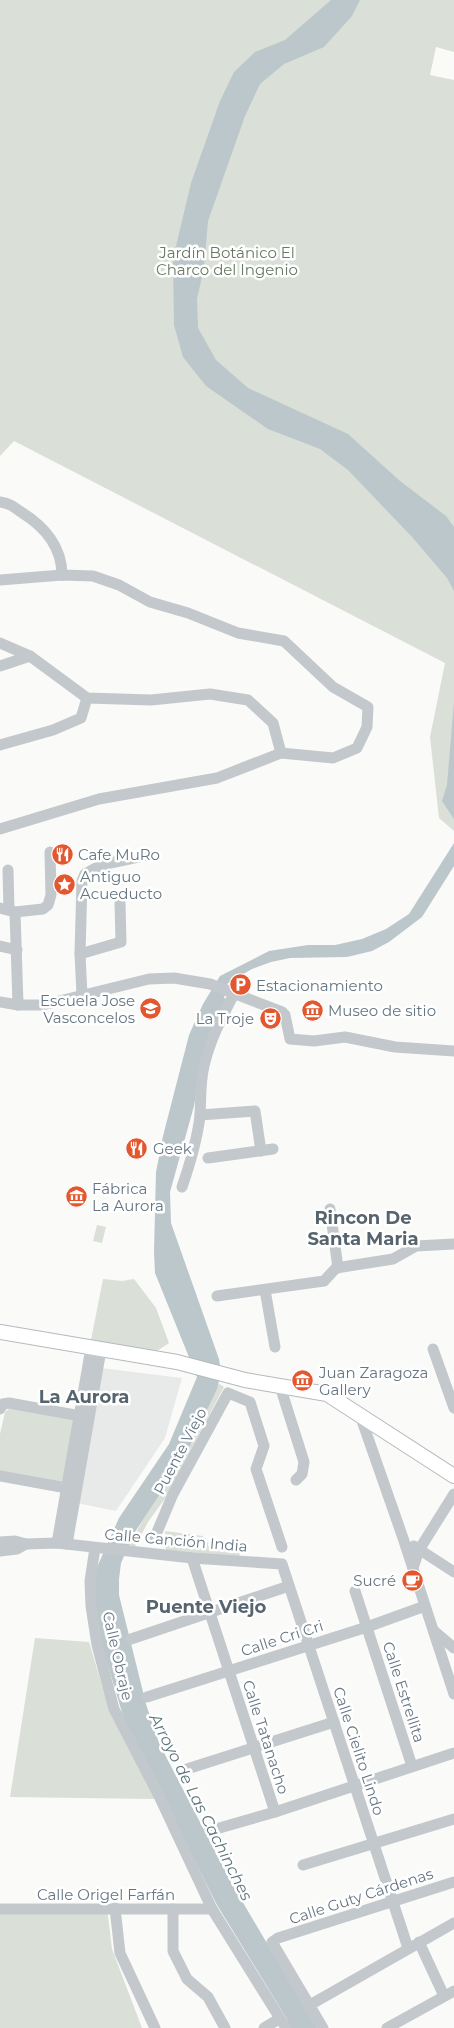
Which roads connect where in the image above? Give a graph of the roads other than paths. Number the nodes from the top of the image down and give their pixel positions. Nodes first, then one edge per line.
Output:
1 (0, 502) edge
2 (62, 575) junction
3 (0, 580) edge
4 (0, 643) edge
5 (30, 656) junction
6 (0, 666) edge
7 (87, 698) junction
8 (0, 745) edge
9 (281, 754) junction
10 (0, 829) edge
11 (50, 852) dead end
12 (143, 856) dead end
13 (8, 870) dead end
14 (120, 903) dead end
15 (8, 910) edge
16 (0, 946) edge
17 (16, 950) junction
18 (80, 954) junction
19 (232, 993) junction
20 (82, 994) junction
21 (0, 1002) edge
22 (18, 1005) junction
23 (454, 1051) edge
24 (200, 1115) junction
25 (208, 1158) dead end
26 (182, 1187) dead end
27 (330, 1209) dead end
28 (454, 1244) edge
29 (338, 1268) junction
30 (265, 1290) junction
31 (217, 1296) dead end
32 (0, 1332) edge
33 (274, 1347) dead end
34 (96, 1349) junction
35 (433, 1350) dead end
36 (245, 1380) junction
37 (280, 1386) junction
38 (242, 1399) junction
39 (454, 1408) edge
40 (0, 1410) edge
41 (360, 1415) junction
42 (84, 1416) junction
43 (0, 1476) edge
44 (454, 1476) edge
45 (296, 1480) dead end
46 (71, 1489) junction
47 (454, 1494) edge
48 (155, 1537) dead end
49 (403, 1538) junction
50 (0, 1542) edge
51 (62, 1543) junction
52 (26, 1544) junction
53 (100, 1548) junction
54 (282, 1548) dead end
55 (420, 1550) junction
56 (0, 1551) edge
57 (192, 1558) junction
58 (282, 1564) joint
59 (413, 1568) junction
60 (454, 1572) edge
61 (289, 1586) junction
62 (355, 1591) dead end
63 (425, 1606) junction
64 (210, 1612) junction
65 (367, 1627) junction
66 (433, 1630) junction
67 (131, 1639) dead end
68 (309, 1645) junction
69 (454, 1648) edge
70 (454, 1658) edge
71 (446, 1669) junction
72 (229, 1671) junction
73 (454, 1694) edge
74 (147, 1696) dead end
75 (334, 1722) junction
76 (254, 1748) junction
77 (454, 1752) edge
78 (412, 1766) junction
79 (187, 1769) dead end
80 (353, 1786) junction
81 (274, 1812) junction
82 (454, 1819) edge
83 (209, 1831) dead end
84 (374, 1844) junction
85 (303, 1865) dead end
86 (454, 1882) edge
87 (392, 1901) junction
88 (115, 1908) junction
89 (0, 1909) edge
90 (173, 1909) junction
91 (212, 1909) junction
92 (454, 1923) edge
93 (419, 1942) junction
94 (408, 1948) junction
95 (449, 1994) edge
96 (308, 2006) junction
97 (283, 2023) edge
98 (155, 2028) edge
99 (225, 2028) edge
100 (264, 2028) edge
101 (323, 2028) edge
102 (387, 2028) edge

1 - 2 street
2 - 3 street
2 - 9 street
4 - 5 street
5 - 6 street
5 - 7 street
7 - 8 street
7 - 9 street
9 - 10 street
11 - 15 street
12 - 18 street
13 - 15 street
14 - 18 street
15 - 17 street
16 - 17 street
17 - 22 street
18 - 20 street
19 - 20 street
19 - 23 street
19 - 24 street
20 - 22 street
21 - 22 street
24 - 25 street
24 - 26 street
27 - 29 street
28 - 29 street
29 - 30 street
30 - 31 street
30 - 33 street
32 - 34 main road
34 - 36 main road
34 - 42 street
35 - 39 street
36 - 37 main road
36 - 38 street
37 - 41 main road
37 - 45 street
38 - 48 street, Puente Viejo
38 - 54 street
40 - 42 street
41 - 44 main road
41 - 49 street
42 - 46 street
43 - 46 street
46 - 51 street
47 - 55 street
49 - 55 street
49 - 59 street
50 - 52 street
51 - 52 street, Calle Canción India
51 - 53 street, Calle Canción India
52 - 56 street
53 - 57 street, Calle Canción India
53 - 91 street, Calle Obraje
55 - 59 street
55 - 60 street
57 - 58 street, Calle Canción India
57 - 64 street, Calle Tatanacho
58 - 61 street, Calle Cielito Lindo
59 - 63 street
61 - 64 street
61 - 68 street, Calle Cielito Lindo
62 - 65 street, Calle Estrellita
63 - 65 street, Calle Cri Cri
63 - 66 street
64 - 67 street
64 - 72 street, Calle Tatanacho
65 - 68 street, Calle Cri Cri
65 - 78 street, Calle Estrellita
66 - 69 street
66 - 71 street
68 - 72 street, Calle Cri Cri
68 - 75 street, Calle Cielito Lindo
70 - 71 street
71 - 73 street
72 - 74 street, Calle Cri Cri
72 - 76 street, Calle Tatanacho
75 - 76 street
75 - 80 street, Calle Cielito Lindo
76 - 79 street
76 - 81 street, Calle Tatanacho
77 - 78 street
78 - 80 street
80 - 81 street
80 - 84 street, Calle Cielito Lindo
81 - 83 street
82 - 84 street
84 - 85 street
84 - 87 street, Calle Cielito Lindo
86 - 87 street, Calle Guty Cárdenas
87 - 94 street, Calle Cielito Lindo
87 - 96 street, Calle Guty Cárdenas
88 - 89 street, Calle Origel Farfán
88 - 90 street, Calle Origel Farfán
88 - 98 street
90 - 91 street, Calle Origel Farfán
90 - 99 street
91 - 97 street, Calle Obraje
92 - 93 street
93 - 94 street
93 - 95 street
94 - 96 street
95 - 102 street
96 - 101 street
97 - 100 street

